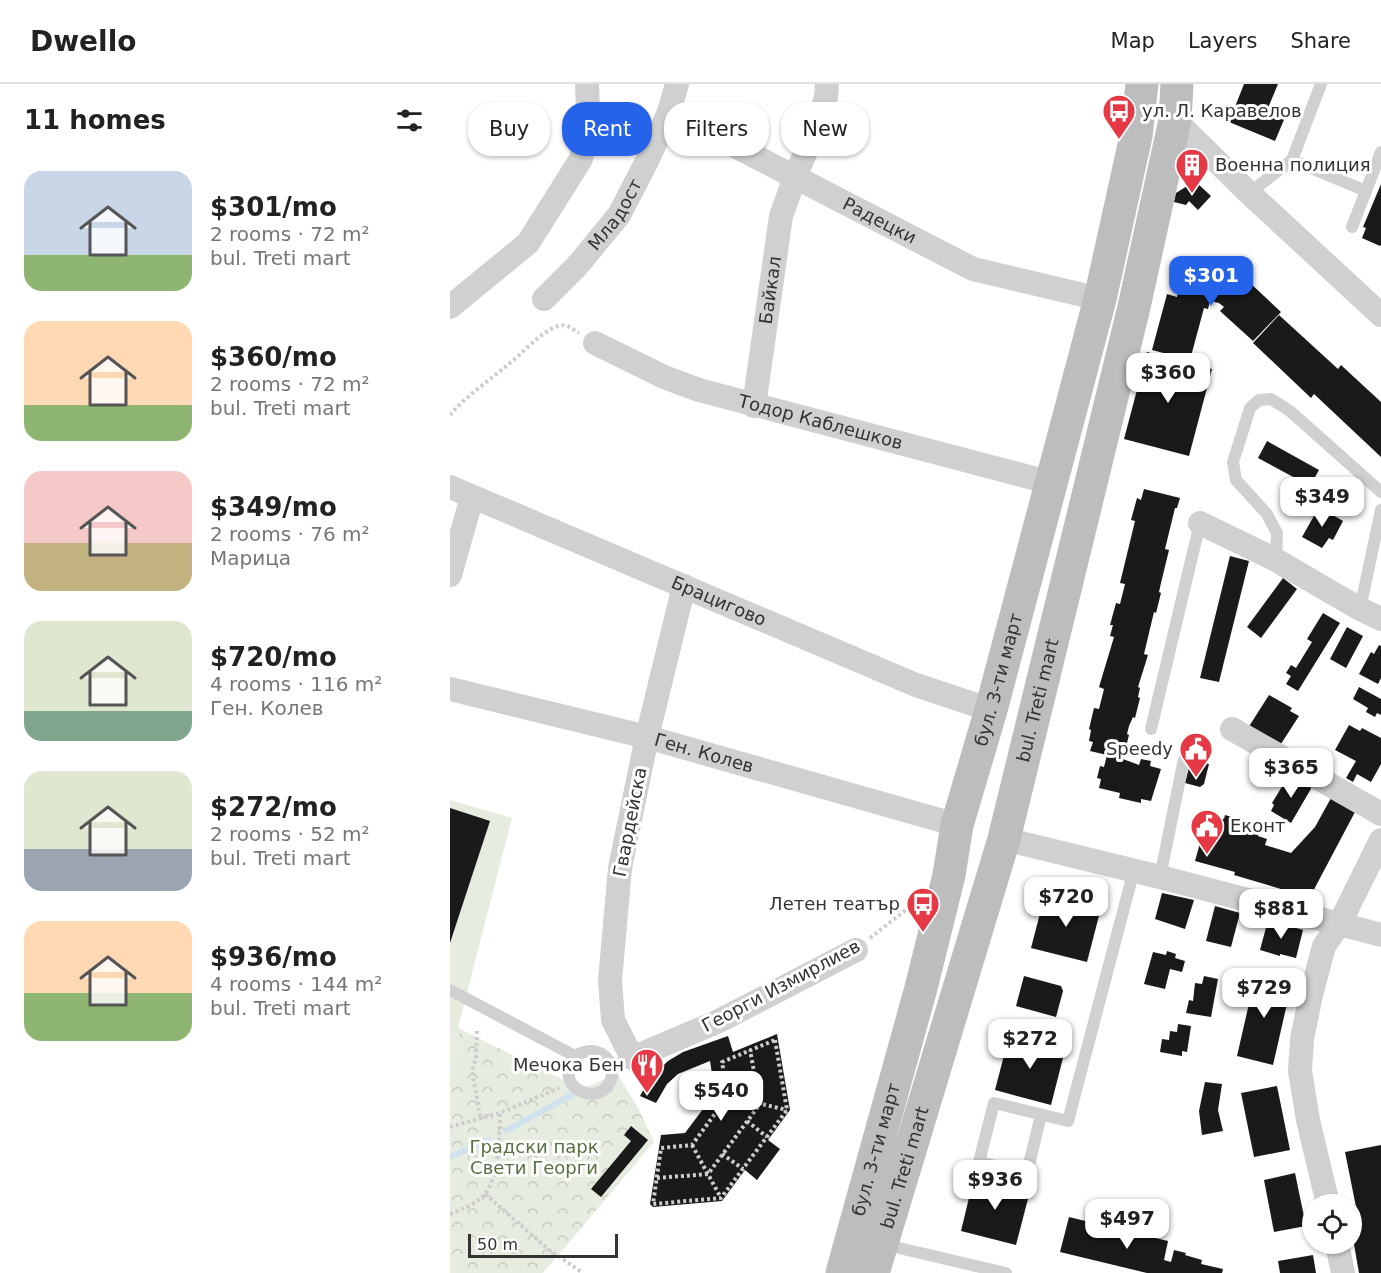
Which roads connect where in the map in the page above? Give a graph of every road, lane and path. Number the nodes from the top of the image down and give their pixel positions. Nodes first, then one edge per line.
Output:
1 (587, 84) edge
2 (677, 84) edge
3 (827, 84) edge
4 (1177, 84) edge
5 (1321, 84) edge
6 (1141, 85) edge
7 (672, 102) edge
8 (1175, 120) junction
9 (664, 123) edge
10 (1381, 152) edge
11 (754, 156) edge
12 (1292, 160) junction
13 (795, 177) junction
14 (1366, 191) junction
15 (1249, 193) junction
16 (1352, 227) dead end
17 (544, 299) dead end
18 (1100, 299) junction
19 (450, 307) edge
20 (1381, 315) edge
21 (595, 343) joint
22 (754, 406) junction
23 (450, 416) edge
24 (1052, 483) junction
25 (450, 487) edge
26 (1381, 492) edge
27 (472, 497) junction
28 (1381, 510) edge
29 (1200, 523) joint
30 (1276, 560) junction
31 (450, 575) edge
32 (684, 586) junction
33 (1370, 614) edge
34 (450, 689) edge
35 (991, 710) junction
36 (1151, 729) dead end
37 (1232, 729) dead end
38 (647, 737) junction
39 (1184, 759) dead end
40 (1381, 814) edge
41 (959, 822) junction
42 (1004, 838) junction
43 (1379, 849) edge
44 (1134, 870) junction
45 (950, 875) junction
46 (1160, 877) junction
47 (1340, 923) junction
48 (1381, 935) edge
49 (856, 950) joint
50 (450, 990) edge
51 (477, 1031) dead end
52 (750, 1050) junction
53 (575, 1056) junction
54 (622, 1062) junction
55 (571, 1083) junction
56 (728, 1096) junction
57 (760, 1104) junction
58 (787, 1110) junction
59 (501, 1113) junction
60 (1041, 1115) junction
61 (481, 1120) junction
62 (747, 1121) junction
63 (450, 1127) edge
64 (767, 1137) junction
65 (692, 1145) junction
66 (722, 1154) junction
67 (743, 1169) junction
68 (708, 1174) junction
69 (657, 1178) junction
70 (485, 1194) junction
71 (1326, 1194) edge
72 (721, 1198) junction
73 (450, 1214) edge
74 (1339, 1254) edge
75 (877, 1258) edge
76 (583, 1273) edge
77 (842, 1273) edge
78 (1006, 1273) edge
79 (1343, 1273) edge

1 - 19 street
2 - 7 street, Младост
3 - 13 street, Байкал
4 - 8 main road
5 - 12 lane
6 - 18 main road, бул. 3-ти март
8 - 15 street
8 - 42 main road, bul. Treti mart
9 - 17 street, Младост
10 - 14 lane
11 - 13 street, Радецки
12 - 14 lane
12 - 15 lane
13 - 18 street, Радецки
13 - 22 street, Байкал
14 - 16 lane
15 - 20 street
18 - 24 main road, бул. 3-ти март
21 - 22 street, Тодор Каблешков
21 - 23 path
22 - 24 street, Тодор Каблешков
24 - 35 main road, бул. 3-ти март
25 - 27 street, Брацигово
26 - 30 lane
27 - 31 street
27 - 32 street, Брацигово
28 - 33 lane
29 - 30 street
29 - 36 lane
30 - 33 street
32 - 35 street, Брацигово
32 - 38 street, Гвардейска
34 - 38 street, Ген. Колев
35 - 41 main road, бул. 3-ти март
37 - 40 street
38 - 41 street, Ген. Колев
38 - 54 street, Гвардейска
39 - 46 lane
41 - 42 main road
41 - 42 main road
41 - 45 main road, бул. 3-ти март
42 - 44 street
42 - 75 main road, bul. Treti mart
43 - 47 street
44 - 46 street
44 - 60 lane
45 - 49 path, Георги Измирлиев
45 - 77 main road, бул. 3-ти март
46 - 47 street
47 - 48 street
47 - 71 street
49 - 54 street, Георги Измирлиев
50 - 53 lane
51 - 61 path
52 - 56 path
52 - 57 path
52 - 58 path
53 - 54 lane
53 - 55 lane
54 - 55 lane
55 - 59 path
56 - 57 path
56 - 65 path
57 - 58 path
57 - 62 path
58 - 64 path
59 - 61 path
59 - 70 path
60 - 60 lane
61 - 63 path
62 - 64 path
62 - 66 path
64 - 67 path
65 - 68 path
65 - 69 path
66 - 67 path
66 - 68 path
67 - 72 path
68 - 69 path
68 - 72 path
69 - 72 path
70 - 73 path
70 - 76 path
74 - 79 street
75 - 78 lane

